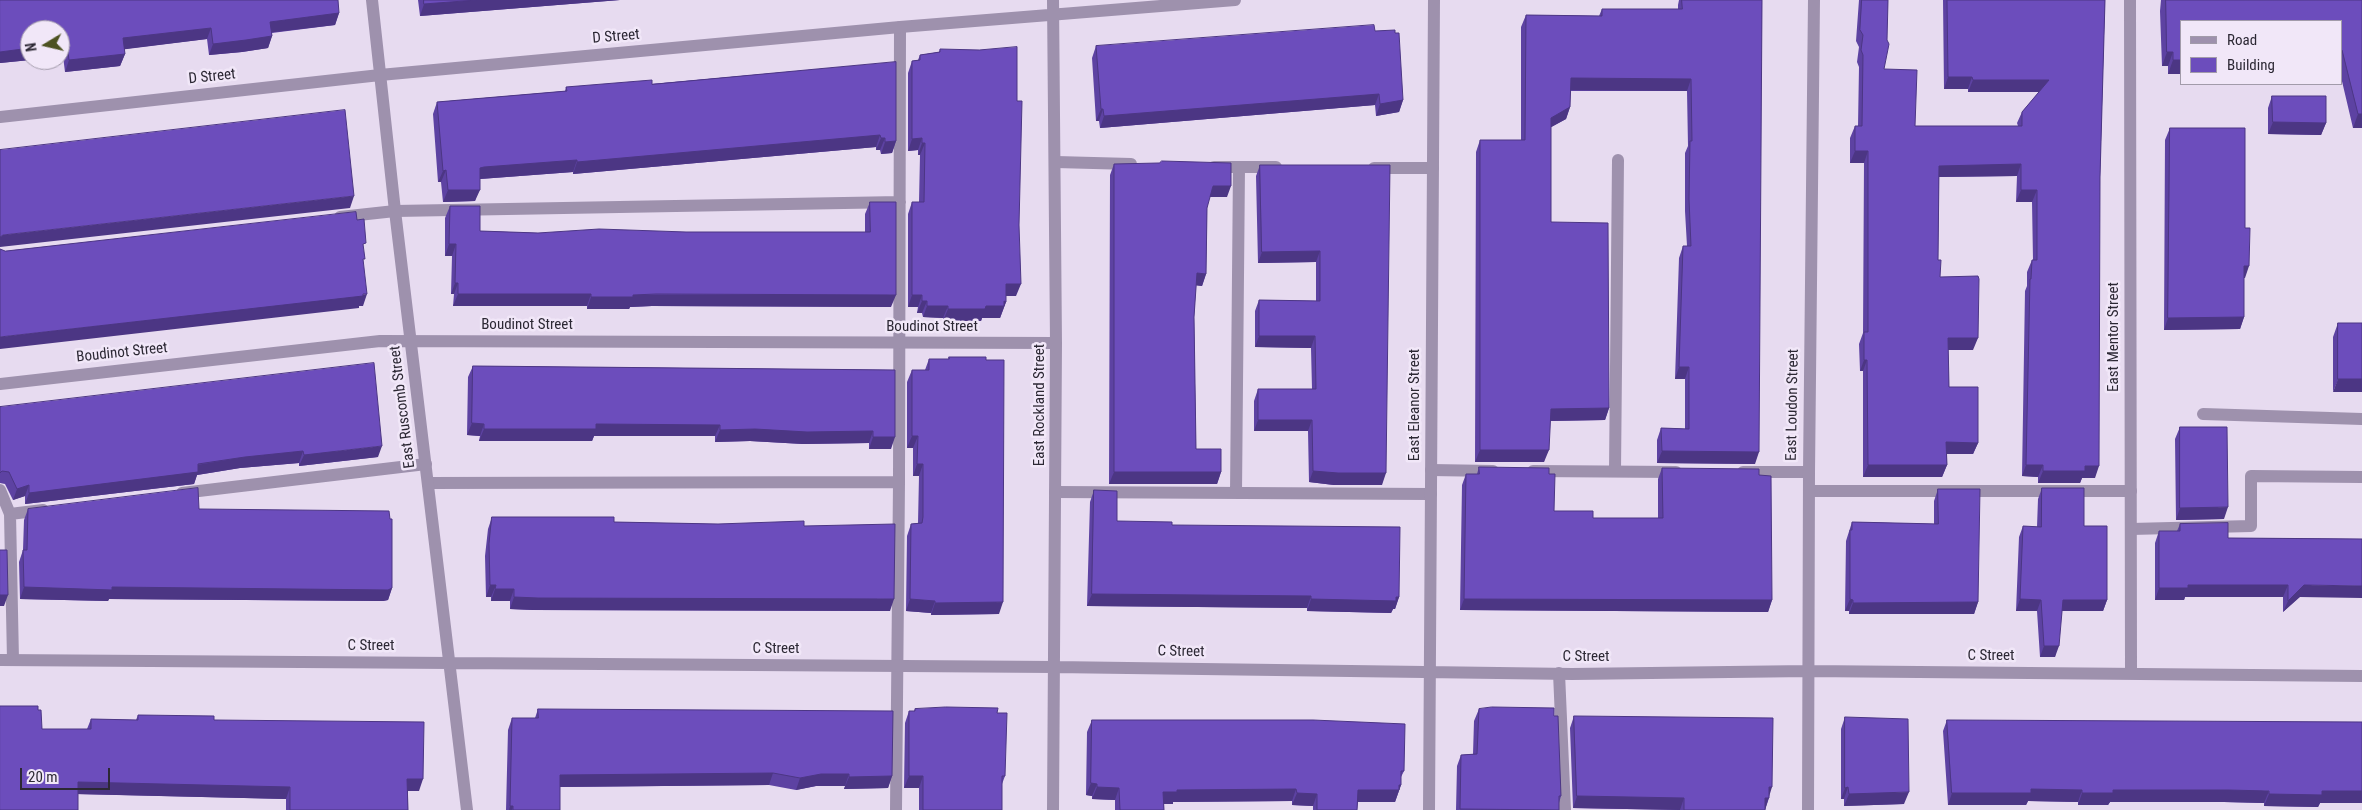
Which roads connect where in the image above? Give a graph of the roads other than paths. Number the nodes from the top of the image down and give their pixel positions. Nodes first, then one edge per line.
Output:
1 (372, 0) edge
2 (1053, 0) edge
3 (1235, 0) edge
4 (1434, 0) edge
5 (1814, 0) edge
6 (2130, 0) edge
7 (1053, 16) junction
8 (900, 27) junction
9 (380, 75) junction
10 (0, 117) edge
11 (1618, 160) dead end
12 (1056, 162) junction
13 (1143, 165) edge
14 (1200, 166) edge
15 (1239, 167) junction
16 (1288, 168) edge
17 (1365, 168) edge
18 (1433, 168) junction
19 (900, 202) junction
20 (395, 211) junction
21 (326, 218) edge
22 (411, 340) junction
23 (900, 343) junction
24 (1056, 343) junction
25 (0, 384) edge
26 (2203, 414) dead end
27 (2362, 419) edge
28 (426, 464) junction
29 (1431, 470) junction
30 (1615, 471) junction
31 (1692, 472) edge
32 (1731, 472) edge
33 (1809, 472) junction
34 (2362, 477) edge
35 (900, 482) junction
36 (428, 483) junction
37 (0, 490) edge
38 (2131, 491) junction
39 (1055, 492) junction
40 (1810, 492) junction
41 (1236, 493) junction
42 (1431, 494) junction
43 (168, 495) edge
44 (60, 508) edge
45 (10, 514) junction
46 (2131, 529) junction
47 (6, 660) edge
48 (449, 662) junction
49 (898, 666) junction
50 (1054, 667) junction
51 (1430, 671) junction
52 (1808, 671) junction
53 (1559, 673) junction
54 (2131, 673) junction
55 (2362, 676) edge
56 (468, 810) edge
57 (896, 810) edge
58 (1053, 810) edge
59 (1430, 810) edge
60 (1565, 810) edge
61 (1808, 810) edge

1 - 9 street, East Ruscomb Street
2 - 7 street, East Rockland Street
3 - 7 street, D Street
4 - 18 street, East Eleanor Street
5 - 33 street, East Loudon Street
6 - 38 street, East Mentor Street
7 - 8 street, D Street
7 - 12 street, East Rockland Street
8 - 9 street, D Street
8 - 19 street
9 - 10 street, D Street
9 - 20 street, East Ruscomb Street
11 - 30 street
12 - 13 street
12 - 24 street, East Rockland Street
14 - 15 street
15 - 16 street
15 - 41 street
17 - 18 street
18 - 29 street, East Eleanor Street
19 - 20 street
19 - 23 street
20 - 21 street
20 - 22 street, East Ruscomb Street
22 - 23 street, Boudinot Street
22 - 25 street, Boudinot Street
22 - 28 street, East Ruscomb Street
23 - 24 street, Boudinot Street
23 - 35 street
24 - 39 street, East Rockland Street
26 - 27 street
28 - 36 street, East Ruscomb Street
28 - 43 street
29 - 30 street
29 - 42 street, East Eleanor Street
30 - 31 street
32 - 33 street
33 - 40 street, East Loudon Street
34 - 46 street
35 - 36 street
35 - 49 street
36 - 48 street, East Ruscomb Street
37 - 45 street
38 - 40 street
38 - 46 street, East Mentor Street
39 - 41 street
39 - 50 street, East Rockland Street
40 - 52 street, East Loudon Street
41 - 42 street
42 - 51 street, East Eleanor Street
44 - 45 street
45 - 47 street
46 - 54 street, East Mentor Street
47 - 48 street, C Street
48 - 49 street, C Street
48 - 56 street, East Ruscomb Street
49 - 50 street, C Street
49 - 57 street
50 - 51 street, C Street
50 - 58 street, East Rockland Street
51 - 53 street, C Street
51 - 59 street, East Eleanor Street
52 - 53 street, C Street
52 - 54 street, C Street
52 - 61 street, East Loudon Street
53 - 60 street
54 - 55 street, C Street

